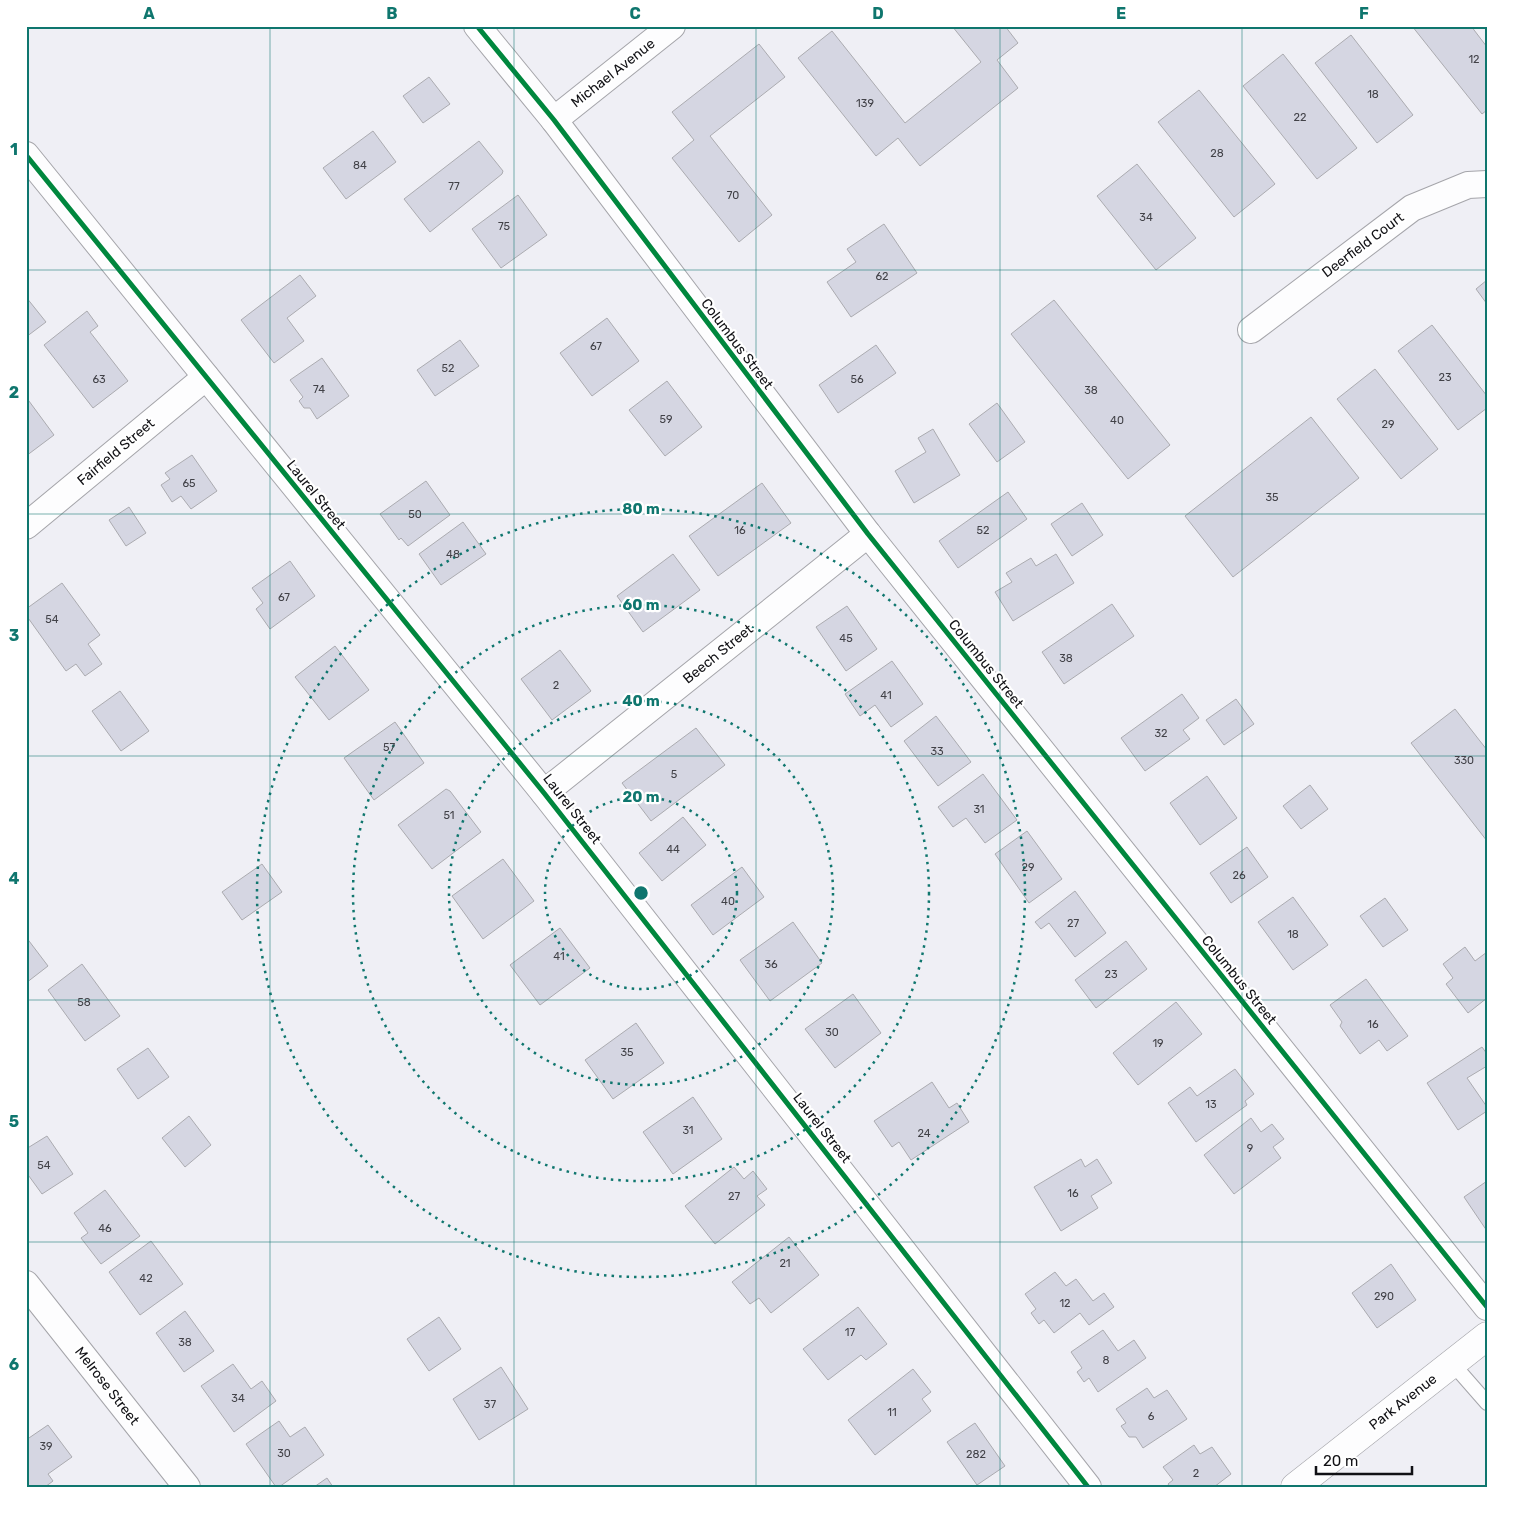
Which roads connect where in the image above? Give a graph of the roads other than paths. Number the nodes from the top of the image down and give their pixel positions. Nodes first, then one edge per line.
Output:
1 (477, 26) edge
2 (672, 26) edge
3 (554, 120) junction
4 (26, 155) edge
5 (1487, 184) edge
6 (1251, 330) dead end
7 (206, 377) junction
8 (26, 526) edge
9 (868, 534) junction
10 (544, 792) junction
11 (26, 1284) edge
12 (1487, 1307) edge
13 (1487, 1336) edge
14 (1452, 1363) junction
15 (1487, 1403) edge
16 (187, 1487) edge
17 (1088, 1487) edge
18 (1295, 1487) edge

1 - 3 street, Columbus Street
2 - 3 street, Michael Avenue
3 - 9 street, Columbus Street
4 - 7 street, Laurel Street
5 - 6 street, Deerfield Court
7 - 8 street, Fairfield Street
7 - 10 street, Laurel Street
9 - 10 street, Beech Street
9 - 12 street, Columbus Street
10 - 17 street, Laurel Street
11 - 16 street, Melrose Street
13 - 14 street, Park Avenue
14 - 15 lane
14 - 18 street, Park Avenue

